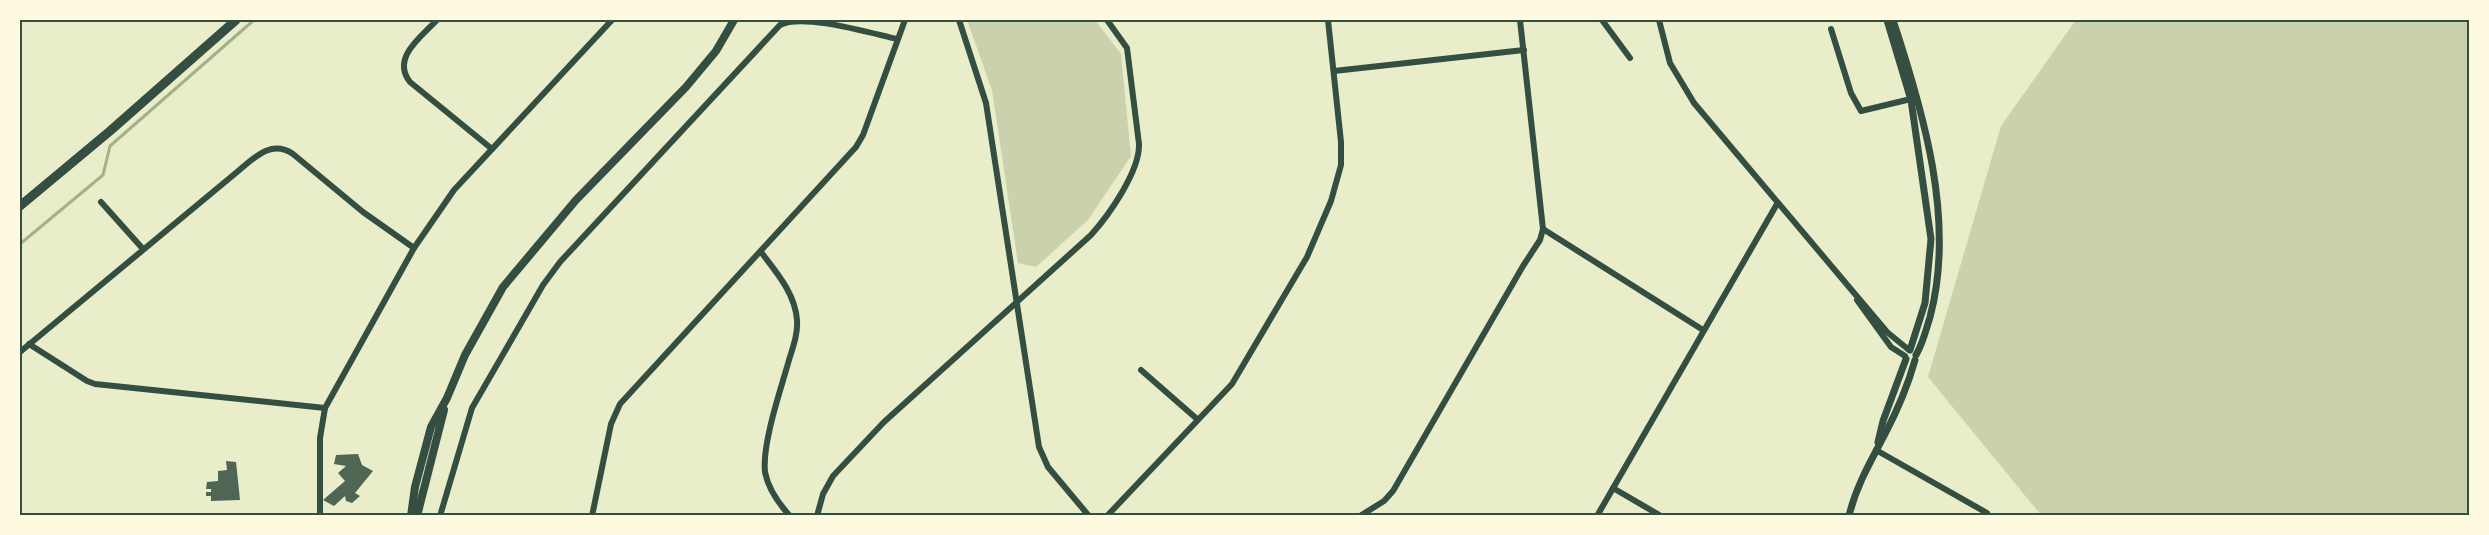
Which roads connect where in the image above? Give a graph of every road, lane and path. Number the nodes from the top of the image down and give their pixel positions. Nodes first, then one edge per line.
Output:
1 (236, 20) edge
2 (437, 20) edge
3 (612, 20) edge
4 (734, 20) edge
5 (905, 20) edge
6 (959, 20) edge
7 (1107, 20) edge
8 (1328, 20) edge
9 (1521, 20) edge
10 (1602, 20) edge
11 (1659, 20) edge
12 (1887, 20) edge
13 (1893, 20) edge
14 (1831, 29) dead end
15 (897, 39) junction
16 (1524, 50) junction
17 (1630, 58) dead end
18 (1334, 71) junction
19 (1915, 98) junction
20 (492, 148) junction
21 (101, 202) dead end
22 (1777, 204) junction
23 (20, 206) edge
24 (1543, 229) junction
25 (414, 248) junction
26 (143, 249) junction
27 (761, 252) junction
28 (1017, 303) junction
29 (1703, 330) junction
30 (29, 344) junction
31 (20, 352) edge
32 (1910, 355) junction
33 (1141, 370) dead end
34 (447, 398) junction
35 (325, 408) junction
36 (1197, 419) junction
37 (1877, 447) junction
38 (1613, 488) junction
39 (1988, 513) dead end
40 (320, 516) edge
41 (411, 516) edge
42 (417, 516) edge
43 (440, 516) edge
44 (592, 516) edge
45 (790, 516) edge
46 (817, 516) edge
47 (1089, 516) edge
48 (1107, 516) edge
49 (1360, 516) edge
50 (1597, 516) edge
51 (1661, 516) edge
52 (1849, 516) edge

1 - 23 main road
2 - 20 street
3 - 20 street
4 - 34 main road
5 - 15 street
6 - 28 street
7 - 28 street
8 - 18 street
9 - 16 street
10 - 17 street
11 - 22 street
12 - 19 street
13 - 19 street
14 - 19 street
15 - 27 street
15 - 43 street
16 - 18 street
16 - 24 street
18 - 36 street
19 - 32 street
20 - 25 street
21 - 26 street
22 - 29 street
22 - 32 street
24 - 29 street
24 - 49 street
25 - 26 street
25 - 35 street
26 - 30 street
27 - 44 street
27 - 45 street
28 - 46 street
28 - 47 street
29 - 38 street
30 - 31 street
30 - 35 street
32 - 37 street
33 - 36 street
34 - 41 main road
34 - 42 main road
35 - 40 street
36 - 48 street
37 - 39 street
37 - 52 street
38 - 50 street
38 - 51 street

